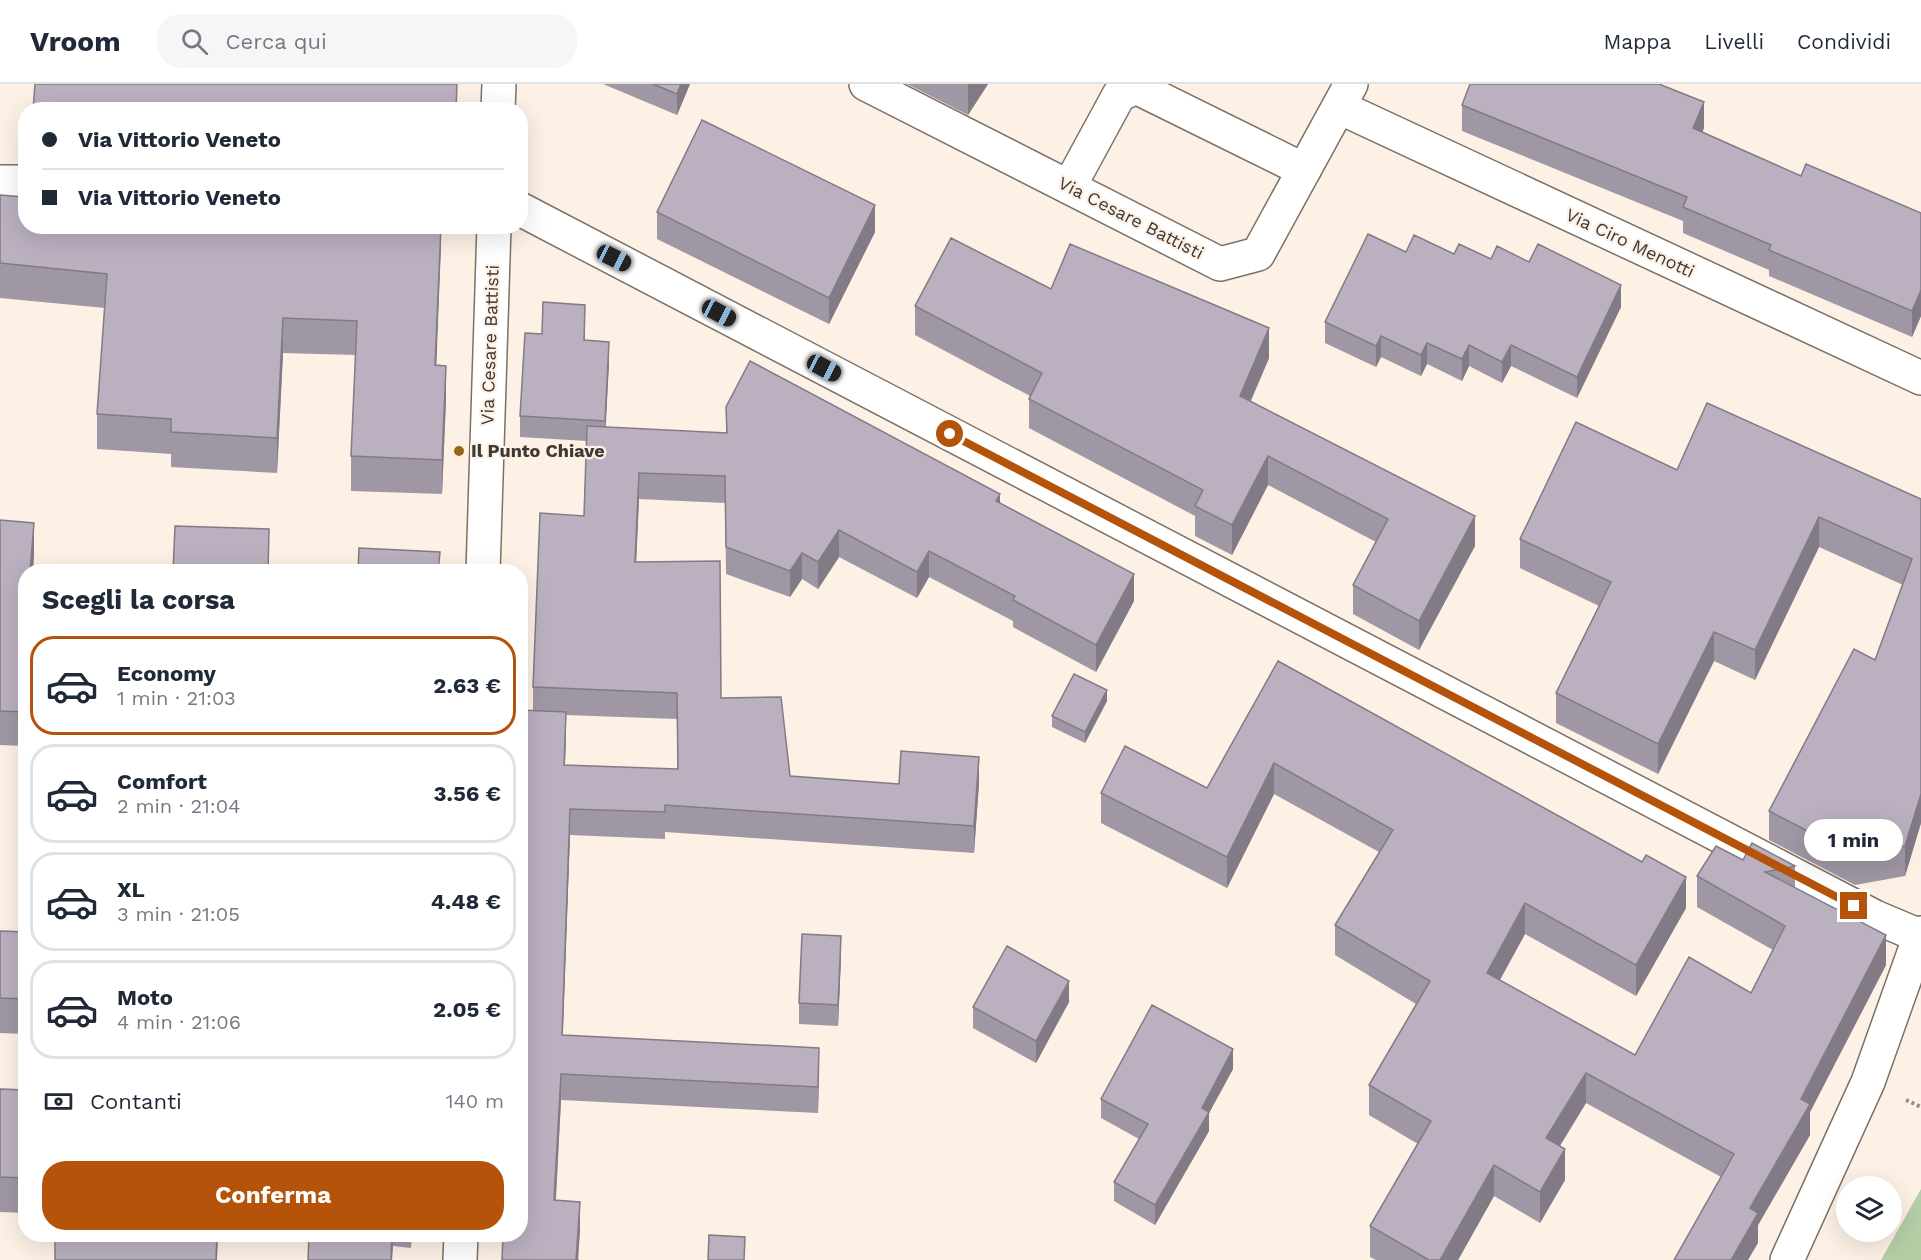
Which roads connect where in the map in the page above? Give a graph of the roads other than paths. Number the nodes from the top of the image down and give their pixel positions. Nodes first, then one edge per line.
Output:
1 (499, 84) edge
2 (866, 84) edge
3 (1345, 96) edge
4 (498, 102) edge
5 (1304, 170) junction
6 (0, 182) edge
7 (18, 182) edge
8 (1069, 187) junction
9 (528, 213) edge
10 (494, 234) edge
11 (1921, 378) edge
12 (483, 564) edge
13 (1921, 935) edge
14 (461, 1242) edge
15 (460, 1260) edge
16 (1788, 1260) edge

1 - 4 street
2 - 8 street, Via Cesare Battisti
3 - 5 street, Via Cesare Battisti
3 - 11 street, Via Ciro Menotti
5 - 8 street, Via Cesare Battisti
5 - 8 street
6 - 7 street
9 - 13 street
10 - 12 street, Via Cesare Battisti
13 - 16 street
14 - 15 street

